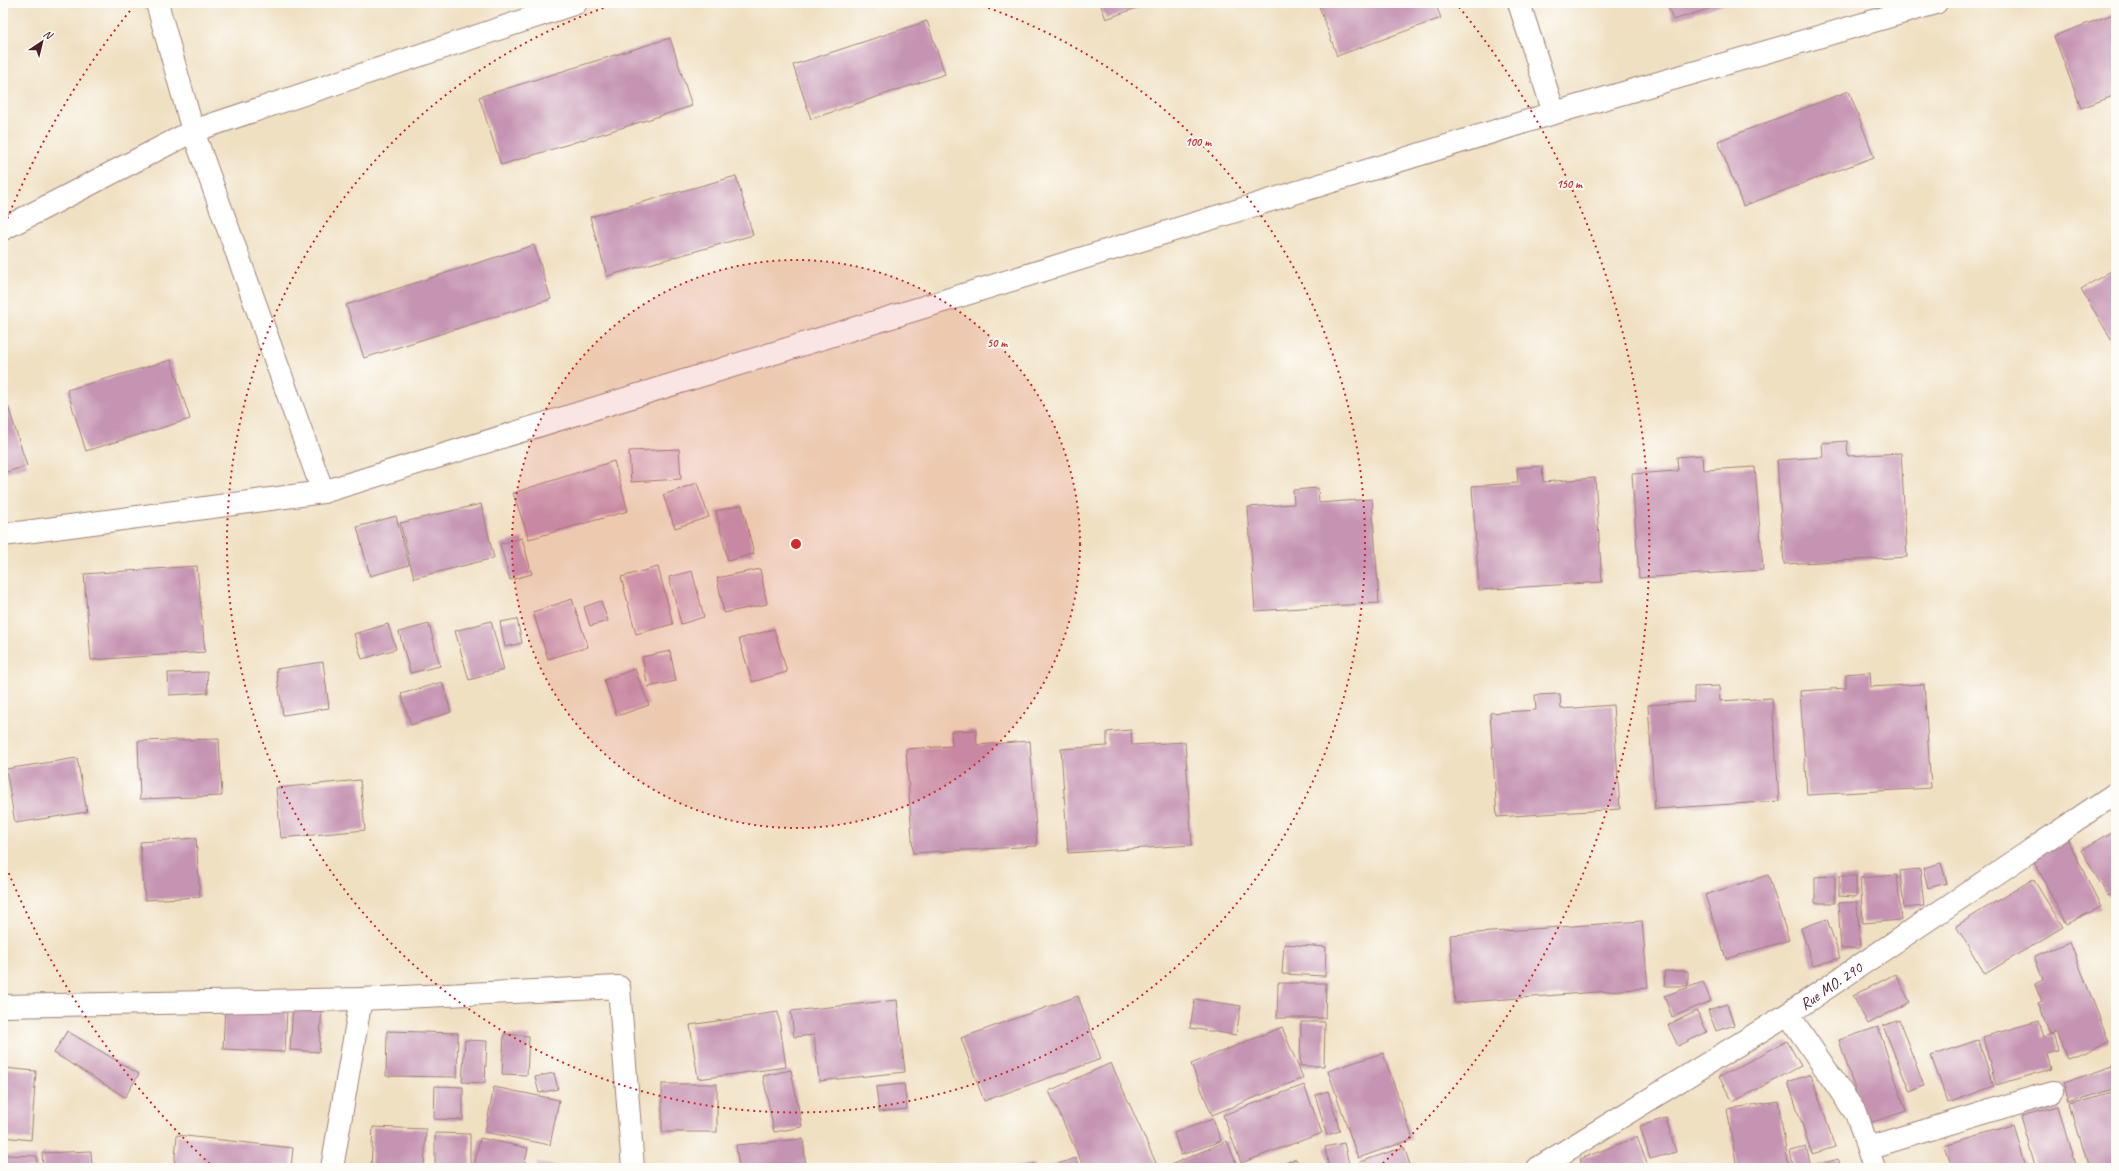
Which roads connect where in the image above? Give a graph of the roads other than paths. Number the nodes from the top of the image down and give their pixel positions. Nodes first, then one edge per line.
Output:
1 (157, 3) edge
2 (576, 3) edge
3 (1519, 3) edge
4 (1936, 3) edge
5 (1554, 113) junction
6 (193, 131) junction
7 (3, 228) edge
8 (323, 492) junction
9 (3, 535) edge
10 (2116, 793) edge
11 (361, 999) junction
12 (3, 1006) edge
13 (1788, 1014) junction
14 (2052, 1092) dead end
15 (1871, 1158) edge
16 (332, 1168) edge
17 (633, 1168) edge
18 (1538, 1168) edge

1 - 6 street
2 - 6 street
3 - 5 street
4 - 5 street
5 - 8 street
6 - 7 street
6 - 8 street
8 - 9 street
10 - 13 street, Rue MO. 290
11 - 12 street
11 - 16 street
11 - 17 street
13 - 15 street
13 - 18 street, Rue MO. 290
14 - 15 street

